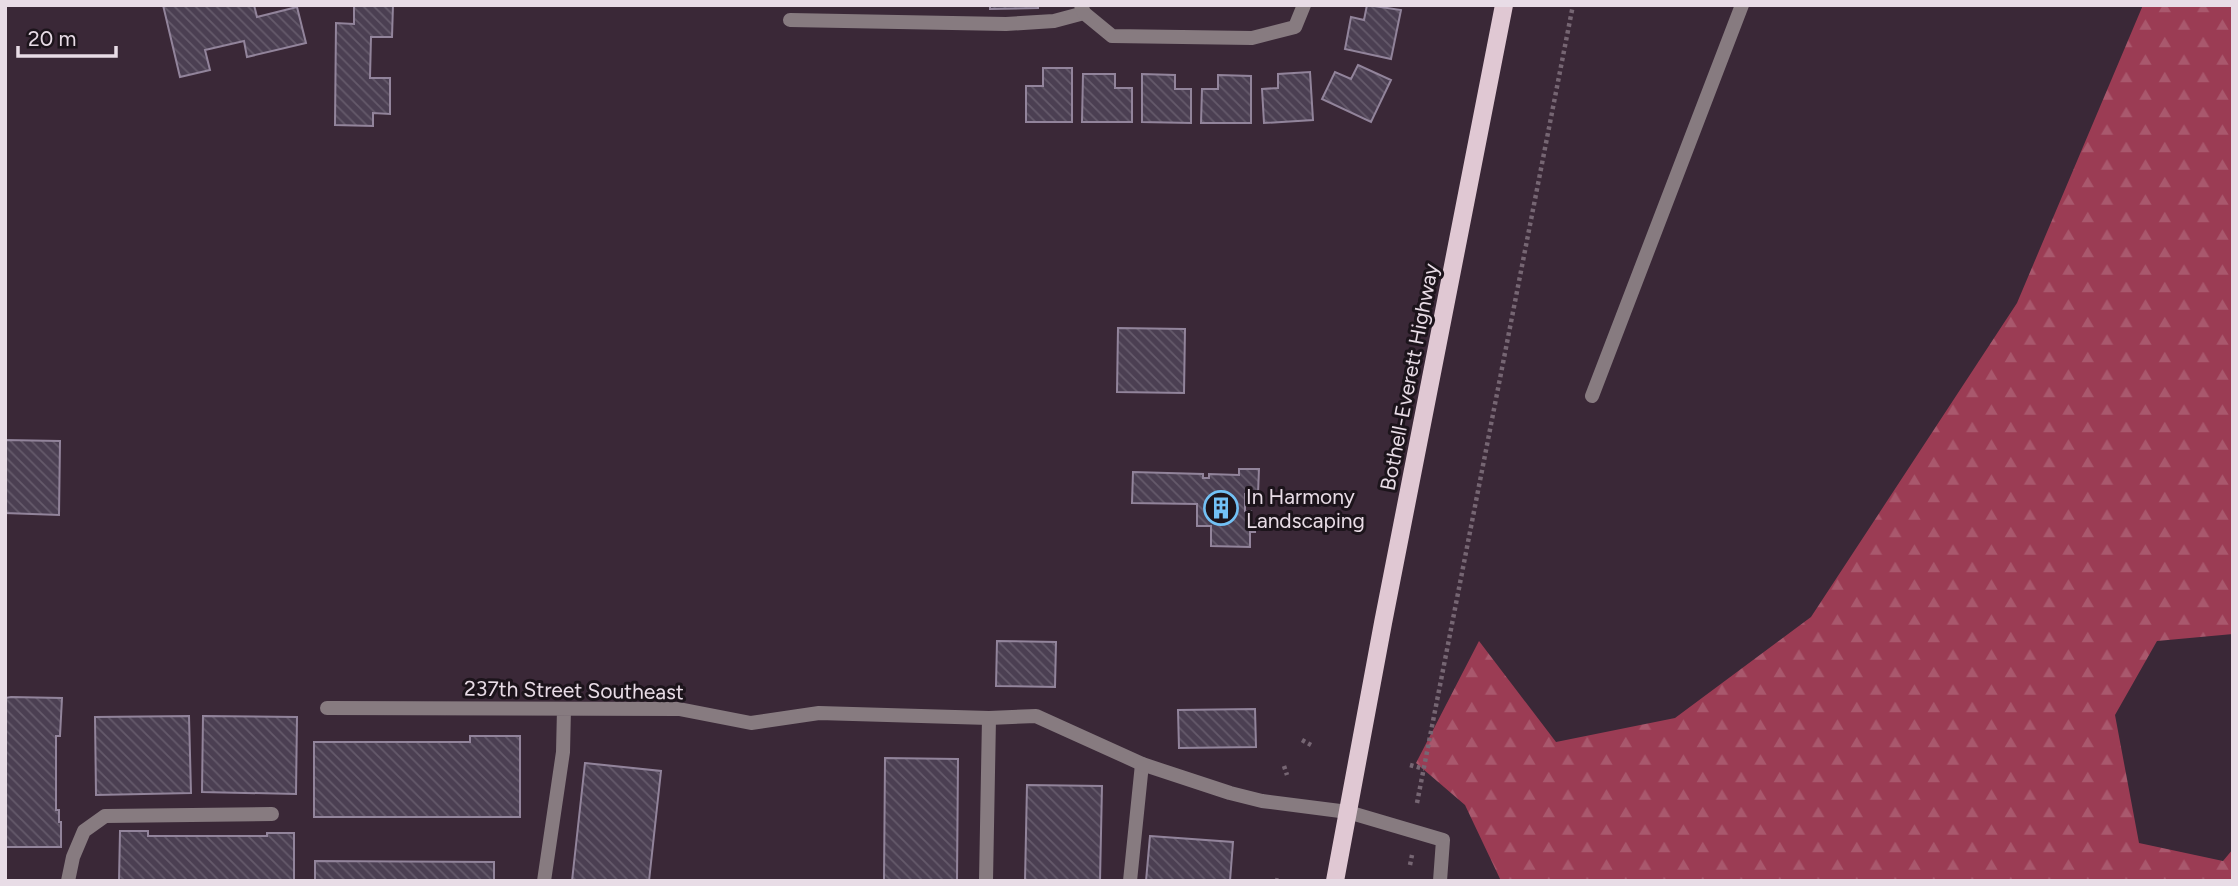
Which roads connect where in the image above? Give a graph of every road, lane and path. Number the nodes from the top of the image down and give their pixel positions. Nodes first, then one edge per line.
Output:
1 (1304, 5) edge
2 (1504, 5) edge
3 (1573, 5) edge
4 (1742, 5) edge
5 (1082, 9) edge
6 (790, 20) dead end
7 (1592, 396) dead end
8 (327, 708) dead end
9 (564, 709) junction
10 (989, 718) junction
11 (1302, 740) dead end
12 (1311, 745) dead end
13 (1142, 764) junction
14 (1410, 765) dead end
15 (1284, 766) dead end
16 (1423, 769) junction
17 (1287, 775) dead end
18 (1417, 803) dead end
19 (1348, 812) junction
20 (272, 814) dead end
21 (1412, 854) dead end
22 (1409, 865) dead end
23 (1275, 880) edge
24 (68, 881) edge
25 (544, 881) edge
26 (986, 881) edge
27 (1130, 881) edge
28 (1282, 881) edge
29 (1335, 881) edge
30 (1440, 881) edge

1 - 5 street
2 - 19 main road, Bothell-Everett Highway
3 - 16 path
4 - 7 street
5 - 6 street
8 - 9 street, 237th Street Southeast
9 - 10 street, 237th Street Southeast
9 - 25 street
10 - 13 street, 237th Street Southeast
10 - 26 street
11 - 12 path
13 - 19 street, 237th Street Southeast
13 - 27 street
14 - 16 path
15 - 17 path
16 - 18 path
19 - 29 main road, Bothell-Everett Highway
19 - 30 street, 237th Street Southeast
20 - 24 street
21 - 22 path
23 - 28 path

